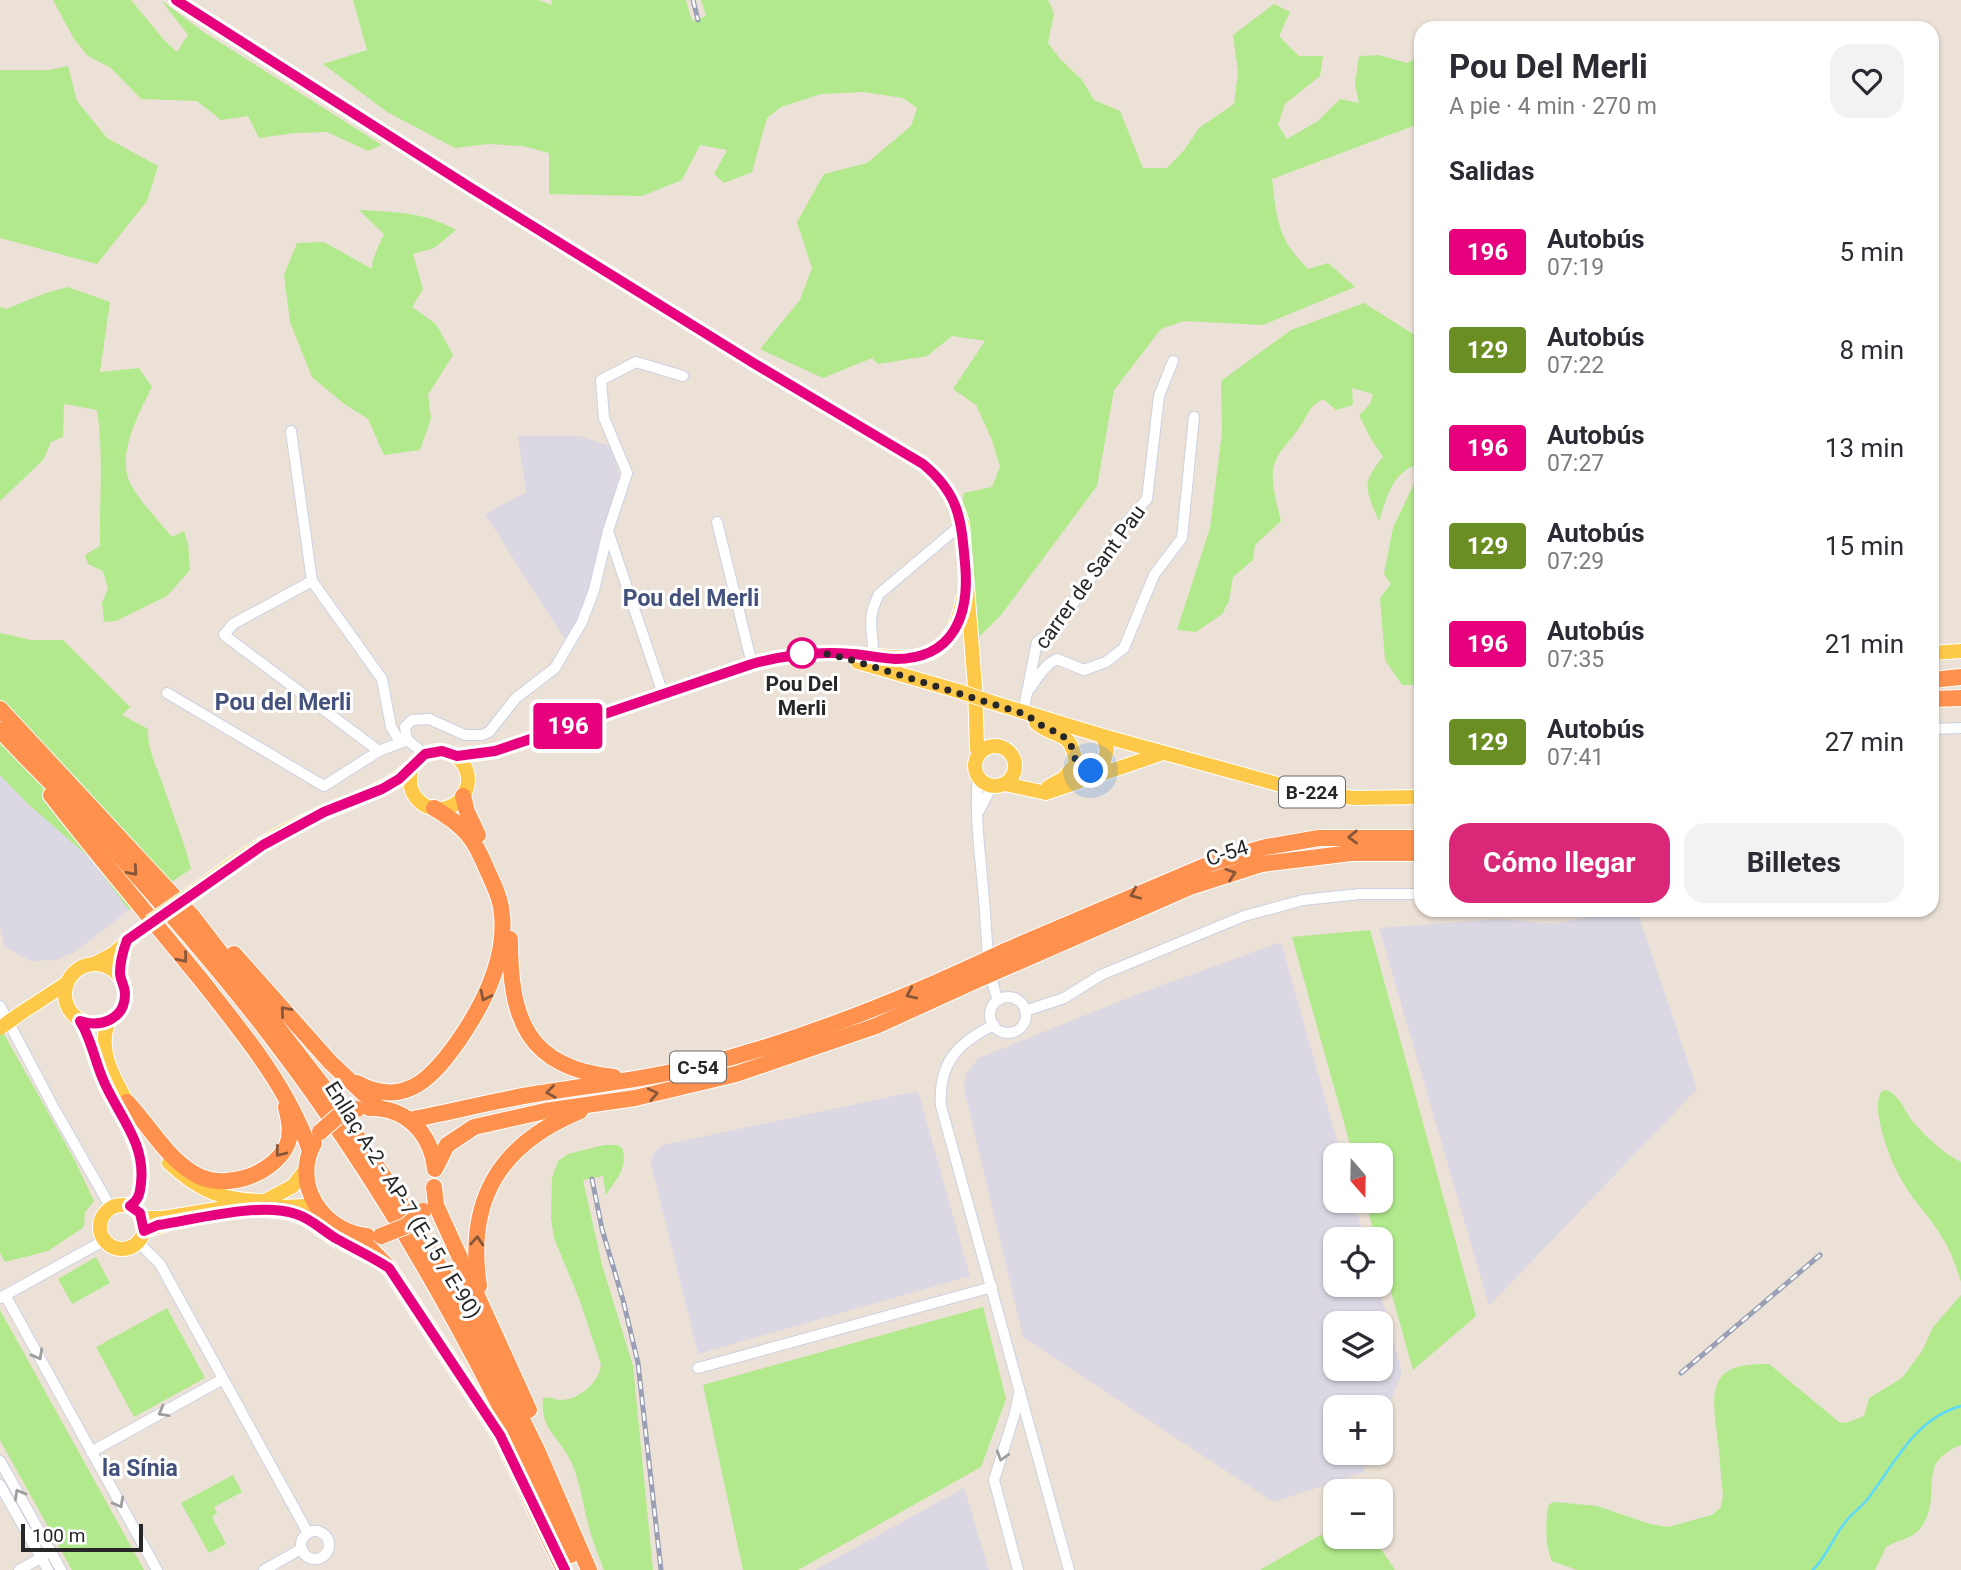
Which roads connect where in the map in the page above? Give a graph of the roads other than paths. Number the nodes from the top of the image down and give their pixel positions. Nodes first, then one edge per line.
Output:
1 (176, 0) edge
2 (1173, 361) dead end
3 (683, 376) dead end
4 (1194, 417) dead end
5 (291, 432) dead end
6 (717, 522) dead end
7 (962, 524) junction
8 (608, 531) junction
9 (312, 581) junction
10 (967, 581) junction
11 (1961, 651) edge
12 (1939, 653) edge
13 (830, 654) junction
14 (873, 656) junction
15 (752, 664) junction
16 (1961, 677) edge
17 (1939, 679) edge
18 (1027, 692) junction
19 (167, 693) dead end
20 (663, 694) junction
21 (1961, 698) edge
22 (1939, 699) edge
23 (0, 709) edge
24 (1025, 714) junction
25 (977, 725) junction
26 (1961, 728) edge
27 (1939, 729) edge
28 (0, 730) edge
29 (1103, 736) junction
30 (407, 740) junction
31 (24, 746) junction
32 (993, 747) junction
33 (379, 751) junction
34 (495, 751) junction
35 (1164, 753) junction
36 (425, 754) junction
37 (979, 754) junction
38 (457, 756) junction
39 (1076, 763) junction
40 (413, 766) junction
41 (1015, 769) junction
42 (978, 776) junction
43 (999, 785) junction
44 (382, 789) junction
45 (466, 789) junction
46 (1032, 791) junction
47 (1414, 797) edge
48 (418, 799) junction
49 (435, 808) junction
50 (978, 814) junction
51 (1414, 838) edge
52 (1414, 853) edge
53 (1414, 894) edge
54 (127, 940) junction
55 (1007, 958) junction
56 (94, 964) junction
57 (975, 973) junction
58 (119, 976) junction
59 (67, 983) junction
60 (998, 1000) junction
61 (36, 1003) junction
62 (0, 1006) edge
63 (68, 1007) junction
64 (1025, 1011) junction
65 (80, 1021) junction
66 (109, 1021) junction
67 (993, 1025) junction
68 (0, 1028) edge
69 (330, 1062) junction
70 (266, 1068) junction
71 (645, 1079) junction
72 (127, 1102) junction
73 (604, 1102) junction
74 (379, 1108) junction
75 (409, 1120) junction
76 (310, 1151) junction
77 (436, 1167) junction
78 (306, 1169) junction
79 (434, 1187) junction
80 (264, 1205) junction
81 (130, 1206) junction
82 (111, 1208) junction
83 (318, 1209) junction
84 (141, 1230) junction
85 (358, 1236) junction
86 (103, 1237) junction
87 (389, 1268) junction
88 (992, 1287) junction
89 (2, 1294) edge
90 (483, 1309) junction
91 (698, 1368) dead end
92 (223, 1379) junction
93 (1020, 1390) junction
94 (91, 1451) junction
95 (1, 1463) edge
96 (0, 1485) edge
97 (308, 1533) junction
98 (52, 1552) junction
99 (303, 1552) junction
100 (41, 1558) junction
101 (322, 1558) junction
102 (19, 1570) edge
103 (48, 1570) edge
104 (61, 1570) edge
105 (157, 1570) edge
106 (264, 1570) edge
107 (277, 1570) edge
108 (328, 1570) edge
109 (565, 1570) edge
110 (578, 1570) edge
111 (589, 1570) edge
112 (598, 1570) edge
113 (1018, 1570) edge
114 (1069, 1570) edge

1 - 7 main road
2 - 18 street, carrer de Sant Pau
3 - 8 street
4 - 18 street
5 - 9 street
6 - 15 street
7 - 10 main road
7 - 14 street
8 - 20 street
8 - 30 street
9 - 30 street
9 - 33 street
10 - 14 main road
10 - 25 main road
11 - 12 main road
13 - 14 main road
13 - 15 main road, B-224
13 - 24 main road, B-224, bridge
15 - 20 main road, B-224
16 - 17 highway
18 - 24 street, carrer de Sant Pau
19 - 33 street
20 - 34 main road, B-224
21 - 22 highway
23 - 31 highway, Enllaç A-2 - AP-7 (E-15 / E-90)
24 - 29 main road, B-224
24 - 39 main road
25 - 32 main road
25 - 37 main road
26 - 27 street
28 - 31 highway, Enllaç A-2 - AP-7 (E-15 / E-90)
29 - 35 main road, B-224
29 - 39 main road
30 - 33 street
30 - 36 street
69 -> 31 highway
31 -> 70 highway
31 -> 110 highway, Enllaç A-2 - AP-7 (E-15 / E-90)
31 - 111 highway, Enllaç A-2 - AP-7 (E-15 / E-90)
32 - 37 main road
32 - 41 main road
34 - 38 main road, B-224
34 - 45 main road, B-224
35 - 46 main road
35 - 47 main road, B-224
36 - 38 main road, B-224
36 - 40 main road
37 - 42 main road
38 - 45 main road
39 - 46 main road
40 - 44 main road
40 - 48 main road
41 - 43 main road
41 - 46 main road
42 - 43 main road
42 - 50 street
43 - 46 main road
43 - 50 street
44 - 48 main road
44 - 54 main road, bridge
45 - 49 main road, B-224
45 - 71 highway
48 - 49 main road
49 -> 69 highway
50 - 60 street
51 -> 55 highway, C-54 / C-54
55 -> 52 highway, C-54 / C-54
53 - 64 street
54 - 56 main road
54 - 58 main road
55 - 57 highway, C-54 / C-54, bridge
56 - 58 main road
56 - 59 main road
57 -> 71 highway, C-54
73 -> 57 highway, C-54 / C-54
58 - 66 main road
59 - 61 main road
59 - 63 main road
60 - 64 street
60 - 67 street
61 - 63 main road
61 - 68 main road, bridge
62 - 82 street
63 - 65 main road
64 - 67 street
65 - 66 main road
65 - 81 main road
66 - 72 main road
67 - 88 street
69 - 74 highway
70 -> 72 highway
70 - 76 highway
71 -> 75 highway, C-54
72 - 80 main road
73 - 77 highway, C-54 / C-54
90 -> 73 highway
74 - 75 highway
74 - 76 highway, bridge
75 - 77 highway, C-54 / C-54
76 - 78 highway
77 - 79 highway, C-54 / C-54
78 - 80 main road
78 - 83 highway
79 - 85 highway, C-54 / C-54, bridge
79 - 90 highway
80 - 83 main road
80 - 84 main road
80 - 87 highway
81 - 82 main road
81 - 84 main road
82 - 86 main road
83 - 85 highway, C-54 / C-54
84 - 86 main road
84 - 92 street
85 - 87 highway
86 - 89 street
87 - 109 highway
88 - 91 street
88 - 93 street
89 -> 94 street
90 - 112 highway
92 -> 94 street
92 - 97 street
93 -> 113 street
93 - 114 street
94 -> 105 street
98 -> 95 street
96 - 100 street
97 - 99 street
97 - 101 street
98 - 100 street
98 - 104 street
99 - 101 street
99 - 106 street
99 - 107 street
100 - 102 street
100 - 103 street
101 - 108 street

